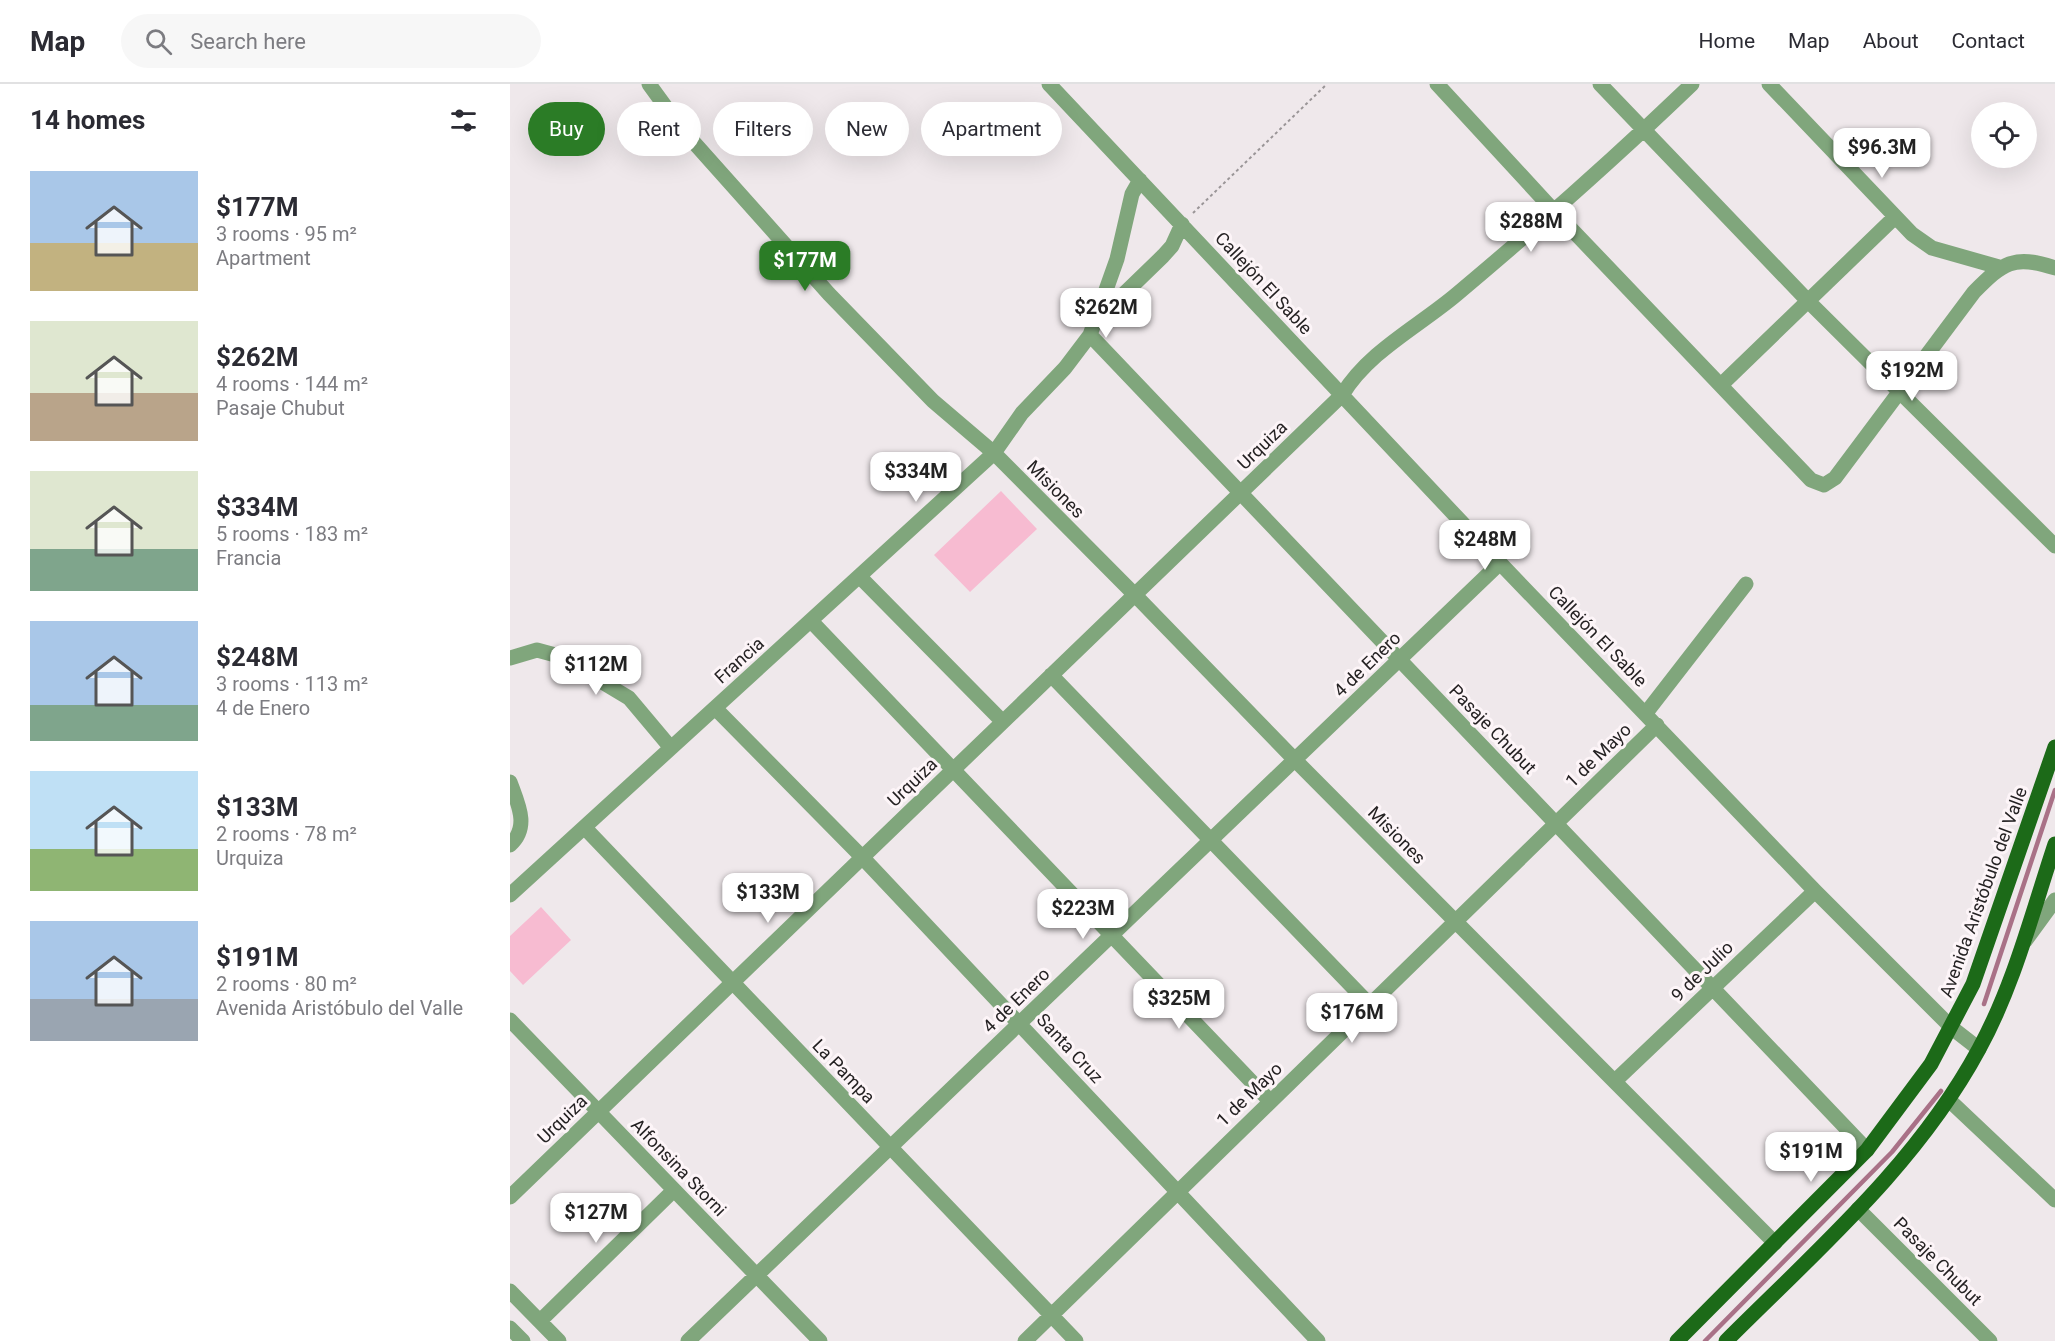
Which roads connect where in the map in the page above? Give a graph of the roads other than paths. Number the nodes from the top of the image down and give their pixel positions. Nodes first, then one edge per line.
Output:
1 (1049, 84) edge
2 (1437, 84) edge
3 (1600, 84) edge
4 (1692, 84) edge
5 (1769, 84) edge
6 (658, 87) edge
7 (1643, 130) junction
8 (1140, 180) junction
9 (1555, 212) junction
10 (1895, 218) junction
11 (1182, 224) junction
12 (1999, 267) junction
13 (2055, 268) edge
14 (1808, 301) junction
15 (1092, 329) junction
16 (1722, 384) junction
17 (1900, 392) junction
18 (1342, 395) junction
19 (994, 453) junction
20 (1239, 494) junction
21 (2055, 546) edge
22 (1500, 562) junction
23 (861, 577) junction
24 (1746, 584) dead end
25 (1135, 594) junction
26 (811, 621) junction
27 (510, 658) edge
28 (1399, 660) junction
29 (1051, 675) junction
30 (715, 708) junction
31 (1646, 713) junction
32 (1002, 721) junction
33 (1657, 725) junction
34 (2055, 747) edge
35 (671, 748) junction
36 (1295, 760) junction
37 (953, 769) junction
38 (510, 782) edge
39 (1556, 824) junction
40 (585, 828) junction
41 (1211, 840) junction
42 (2055, 844) edge
43 (510, 845) edge
44 (862, 857) junction
45 (1815, 891) junction
46 (510, 895) edge
47 (2055, 900) edge
48 (1455, 921) junction
49 (1113, 935) junction
50 (2021, 946) junction
51 (732, 982) junction
52 (1713, 987) junction
53 (1369, 1004) junction
54 (1020, 1024) junction
55 (513, 1028) edge
56 (1952, 1028) junction
57 (1979, 1049) junction
58 (1615, 1081) junction
59 (1949, 1100) junction
60 (1270, 1101) junction
61 (597, 1111) junction
62 (891, 1148) junction
63 (1868, 1149) junction
64 (674, 1190) junction
65 (1177, 1191) junction
66 (510, 1197) edge
67 (2055, 1200) edge
68 (1858, 1209) junction
69 (1775, 1243) junction
70 (757, 1276) junction
71 (510, 1291) edge
72 (1051, 1315) junction
73 (540, 1321) junction
74 (510, 1328) edge
75 (522, 1341) edge
76 (559, 1341) edge
77 (688, 1341) edge
78 (820, 1341) edge
79 (1024, 1341) edge
80 (1076, 1341) edge
81 (1318, 1341) edge
82 (1677, 1341) edge
83 (1726, 1341) edge
84 (1990, 1341) edge

1 - 8 street, Callejón El Sable
2 - 9 street
3 - 7 street
4 - 7 street, Urquiza
5 - 10 street
6 - 19 street, Misiones
7 - 9 street, Urquiza
7 - 14 street
8 - 11 street, Callejón El Sable
8 - 15 street
9 - 16 street
9 - 18 street, Urquiza
10 - 12 street
10 - 14 street
11 - 15 street
11 - 18 street, Callejón El Sable
12 - 13 street
12 - 17 street
14 - 16 street
14 - 17 street
15 - 19 street, Francia
15 - 20 street, Pasaje Chubut
16 - 17 street
17 - 21 street
18 - 20 street, Urquiza
18 - 22 street, Callejón El Sable
19 - 23 street, Francia
19 - 25 street, Misiones
20 - 25 street, Urquiza
20 - 28 street, Pasaje Chubut
22 - 28 street, 4 de Enero
22 - 31 street, Callejón El Sable
23 - 26 street, Francia
23 - 32 street
24 - 31 street, 1 de Mayo
25 - 29 street, Urquiza
25 - 36 street, Misiones
26 - 30 street, Francia
26 - 37 street
27 - 35 street
28 - 36 street, 4 de Enero
28 - 39 street, Pasaje Chubut
29 - 32 street, Urquiza
29 - 41 street
30 - 35 street, Francia
30 - 44 street, Santa Cruz
31 - 33 street, Callejón El Sable
32 - 37 street, Urquiza
33 - 39 street, 1 de Mayo
33 - 45 street, Callejón El Sable
34 - 56 main road, Avenida Aristóbulo del Valle
35 - 40 street, Francia
36 - 41 street, 4 de Enero
36 - 48 street, Misiones
37 - 44 street, Urquiza
37 - 49 street
38 - 43 street
39 - 48 street, 1 de Mayo
39 - 52 street, Pasaje Chubut
40 - 46 street, Francia
40 - 51 street, La Pampa
41 - 49 street, 4 de Enero
41 - 53 street
42 - 50 main road
44 - 51 street, Urquiza
44 - 54 street, Santa Cruz
45 - 52 street, 9 de Julio
45 - 56 street, Callejón El Sable
47 - 50 street
48 - 53 street, 1 de Mayo
48 - 58 street, Misiones
49 - 54 street, 4 de Enero
49 - 60 street
50 - 57 main road
51 - 61 street, Urquiza
51 - 62 street, La Pampa
52 - 58 street, 9 de Julio
52 - 63 street, Pasaje Chubut
53 - 60 street, 1 de Mayo
54 - 62 street, 4 de Enero
54 - 65 street, Santa Cruz
55 - 61 street, Alfonsina Storni
56 - 57 street, Callejón El Sable
56 - 63 main road, Avenida Aristóbulo del Valle
57 - 59 main road
58 - 69 street, Misiones
59 - 67 street
59 - 68 main road
60 - 65 street, 1 de Mayo
61 - 64 street, Alfonsina Storni
61 - 66 street, Urquiza
62 - 70 street, 4 de Enero
62 - 72 street, La Pampa
63 - 69 main road, Avenida Aristóbulo del Valle
64 - 70 street, Alfonsina Storni
64 - 73 street
65 - 72 street, 1 de Mayo
65 - 81 street, Santa Cruz
68 - 83 main road
68 - 84 street, Pasaje Chubut
69 - 82 main road, Avenida Aristóbulo del Valle
70 - 77 street, 4 de Enero
70 - 78 street, Alfonsina Storni
71 - 73 street
72 - 79 street, 1 de Mayo
72 - 80 street, La Pampa
73 - 76 street
74 - 75 street

